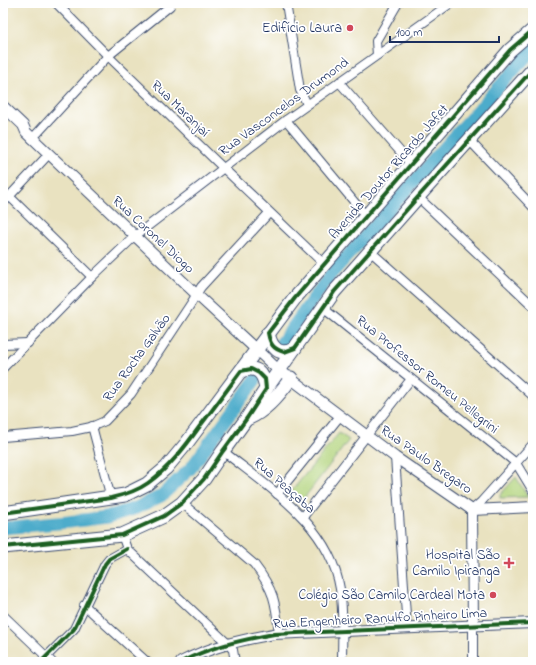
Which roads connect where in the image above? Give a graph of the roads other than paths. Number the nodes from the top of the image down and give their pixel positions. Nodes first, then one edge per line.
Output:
1 (56, 3) edge
2 (286, 3) edge
3 (398, 3) edge
4 (451, 3) edge
5 (170, 6) dead end
6 (533, 30) edge
7 (377, 55) junction
8 (108, 56) junction
9 (533, 69) edge
10 (339, 82) junction
11 (308, 104) junction
12 (3, 106) edge
13 (3, 115) edge
14 (286, 120) junction
15 (29, 136) junction
16 (468, 140) junction
17 (49, 154) junction
18 (412, 164) junction
19 (223, 168) junction
20 (9, 196) junction
21 (418, 197) junction
22 (3, 203) edge
23 (533, 207) edge
24 (269, 213) junction
25 (366, 216) junction
26 (135, 236) junction
27 (370, 251) junction
28 (324, 264) junction
29 (92, 277) junction
30 (196, 295) junction
31 (533, 306) edge
32 (323, 308) junction
33 (268, 333) junction
34 (28, 342) junction
35 (3, 344) edge
36 (294, 348) junction
37 (259, 353) junction
38 (3, 368) edge
39 (279, 370) junction
40 (241, 371) junction
41 (291, 378) junction
42 (411, 379) junction
43 (266, 388) junction
44 (533, 396) edge
45 (340, 416) junction
46 (247, 418) junction
47 (92, 426) junction
48 (366, 436) junction
49 (3, 437) edge
50 (533, 444) edge
51 (223, 451) junction
52 (395, 457) junction
53 (516, 463) junction
54 (533, 491) edge
55 (277, 494) junction
56 (111, 498) junction
57 (182, 503) junction
58 (533, 507) edge
59 (472, 510) junction
60 (3, 514) edge
61 (303, 517) junction
62 (122, 535) junction
63 (3, 547) edge
64 (127, 549) junction
65 (84, 604) junction
66 (3, 615) edge
67 (533, 623) edge
68 (473, 626) junction
69 (407, 629) junction
70 (342, 632) junction
71 (279, 634) junction
72 (228, 644) junction
73 (47, 660) edge
74 (147, 662) edge
75 (181, 662) edge
76 (235, 662) edge
77 (342, 662) edge
78 (473, 662) edge

1 - 8 street, Rua Maranjaí
2 - 11 street
3 - 7 street
4 - 7 street, Rua Vasconcelos Drumond
5 - 8 street
6 - 18 main road, Avenida Doutor Ricardo Jafet
7 - 10 street, Rua Vasconcelos Drumond
8 - 15 street
8 - 19 street, Rua Maranjaí
9 - 16 main road
10 - 11 street, Rua Vasconcelos Drumond
10 - 18 street
11 - 14 street, Rua Vasconcelos Drumond
12 - 15 street, Rua Coronel Diogo
13 - 15 street, Rua Coronel Diogo
14 - 19 street, Rua Vasconcelos Drumond
14 - 25 street
15 - 17 street, Rua Coronel Diogo
16 - 21 main road
16 - 23 street
17 - 20 street
17 - 26 street, Rua Coronel Diogo
18 - 25 main road, Avenida Doutor Ricardo Jafet
19 - 24 street, Rua Maranjaí
19 - 26 street, Rua Vasconcelos Drumond
20 - 22 street
20 - 29 street
21 - 27 main road
21 - 31 street
24 - 28 street, Rua Maranjaí
24 - 30 street, Rua Rocha Galvão
25 - 28 main road, Avenida Doutor Ricardo Jafet
26 - 29 street, Rua Vasconcelos Drumond
26 - 30 street, Rua Coronel Diogo
27 - 32 main road
27 - 44 street
28 - 33 main road, Avenida Doutor Ricardo Jafet
29 - 34 street, Rua Vasconcelos Drumond
30 - 37 street, Rua Coronel Diogo
30 - 47 street, Rua Rocha Galvão
32 - 36 main road
32 - 42 street, Rua Professor Romeu Pellegrini
33 - 36 main road
33 - 37 main road, Avenida Doutor Ricardo Jafet
34 - 35 street
34 - 38 street, Rua Vasconcelos Drumond
36 - 39 main road
37 - 39 street, Rua Paulo Bregaro
37 - 40 main road, Avenida Doutor Ricardo Jafet
39 - 41 street, Rua Paulo Bregaro
39 - 43 main road
40 - 43 main road
40 - 56 main road, Avenida Doutor Ricardo Jafet
41 - 45 street, Rua Paulo Bregaro
41 - 46 main road
42 - 48 street
42 - 53 street, Rua Professor Romeu Pellegrini
43 - 46 main road
45 - 48 street, Rua Paulo Bregaro
45 - 55 street
46 - 51 main road
47 - 49 street, Rua Rocha Galvão
47 - 56 street
48 - 52 street, Rua Paulo Bregaro
48 - 61 street
50 - 53 street
51 - 55 street, Rua Peaçaba
51 - 57 main road
52 - 59 street, Rua Paulo Bregaro
52 - 69 street
53 - 54 street
53 - 59 street
55 - 61 street, Rua Peaçaba
56 - 60 main road, Avenida Doutor Ricardo Jafet
57 - 62 main road
57 - 71 street
58 - 59 street
59 - 68 street, Rua Paulo Bregaro
61 - 70 street, Rua Peaçaba
62 - 63 main road
62 - 64 street
64 - 65 street
64 - 72 street
65 - 73 street
65 - 74 street
66 - 73 street
67 - 68 street, Rua Engenheiro Ranulfo Pinheiro Lima
68 - 69 street, Rua Engenheiro Ranulfo Pinheiro Lima
68 - 78 street, Rua Paulo Bregaro
69 - 70 street, Rua Engenheiro Ranulfo Pinheiro Lima
70 - 71 street, Rua Engenheiro Ranulfo Pinheiro Lima
70 - 77 street, Rua Peaçaba
71 - 72 street, Rua Engenheiro Ranulfo Pinheiro Lima
72 - 75 street, Rua Engenheiro Ranulfo Pinheiro Lima
72 - 76 street

